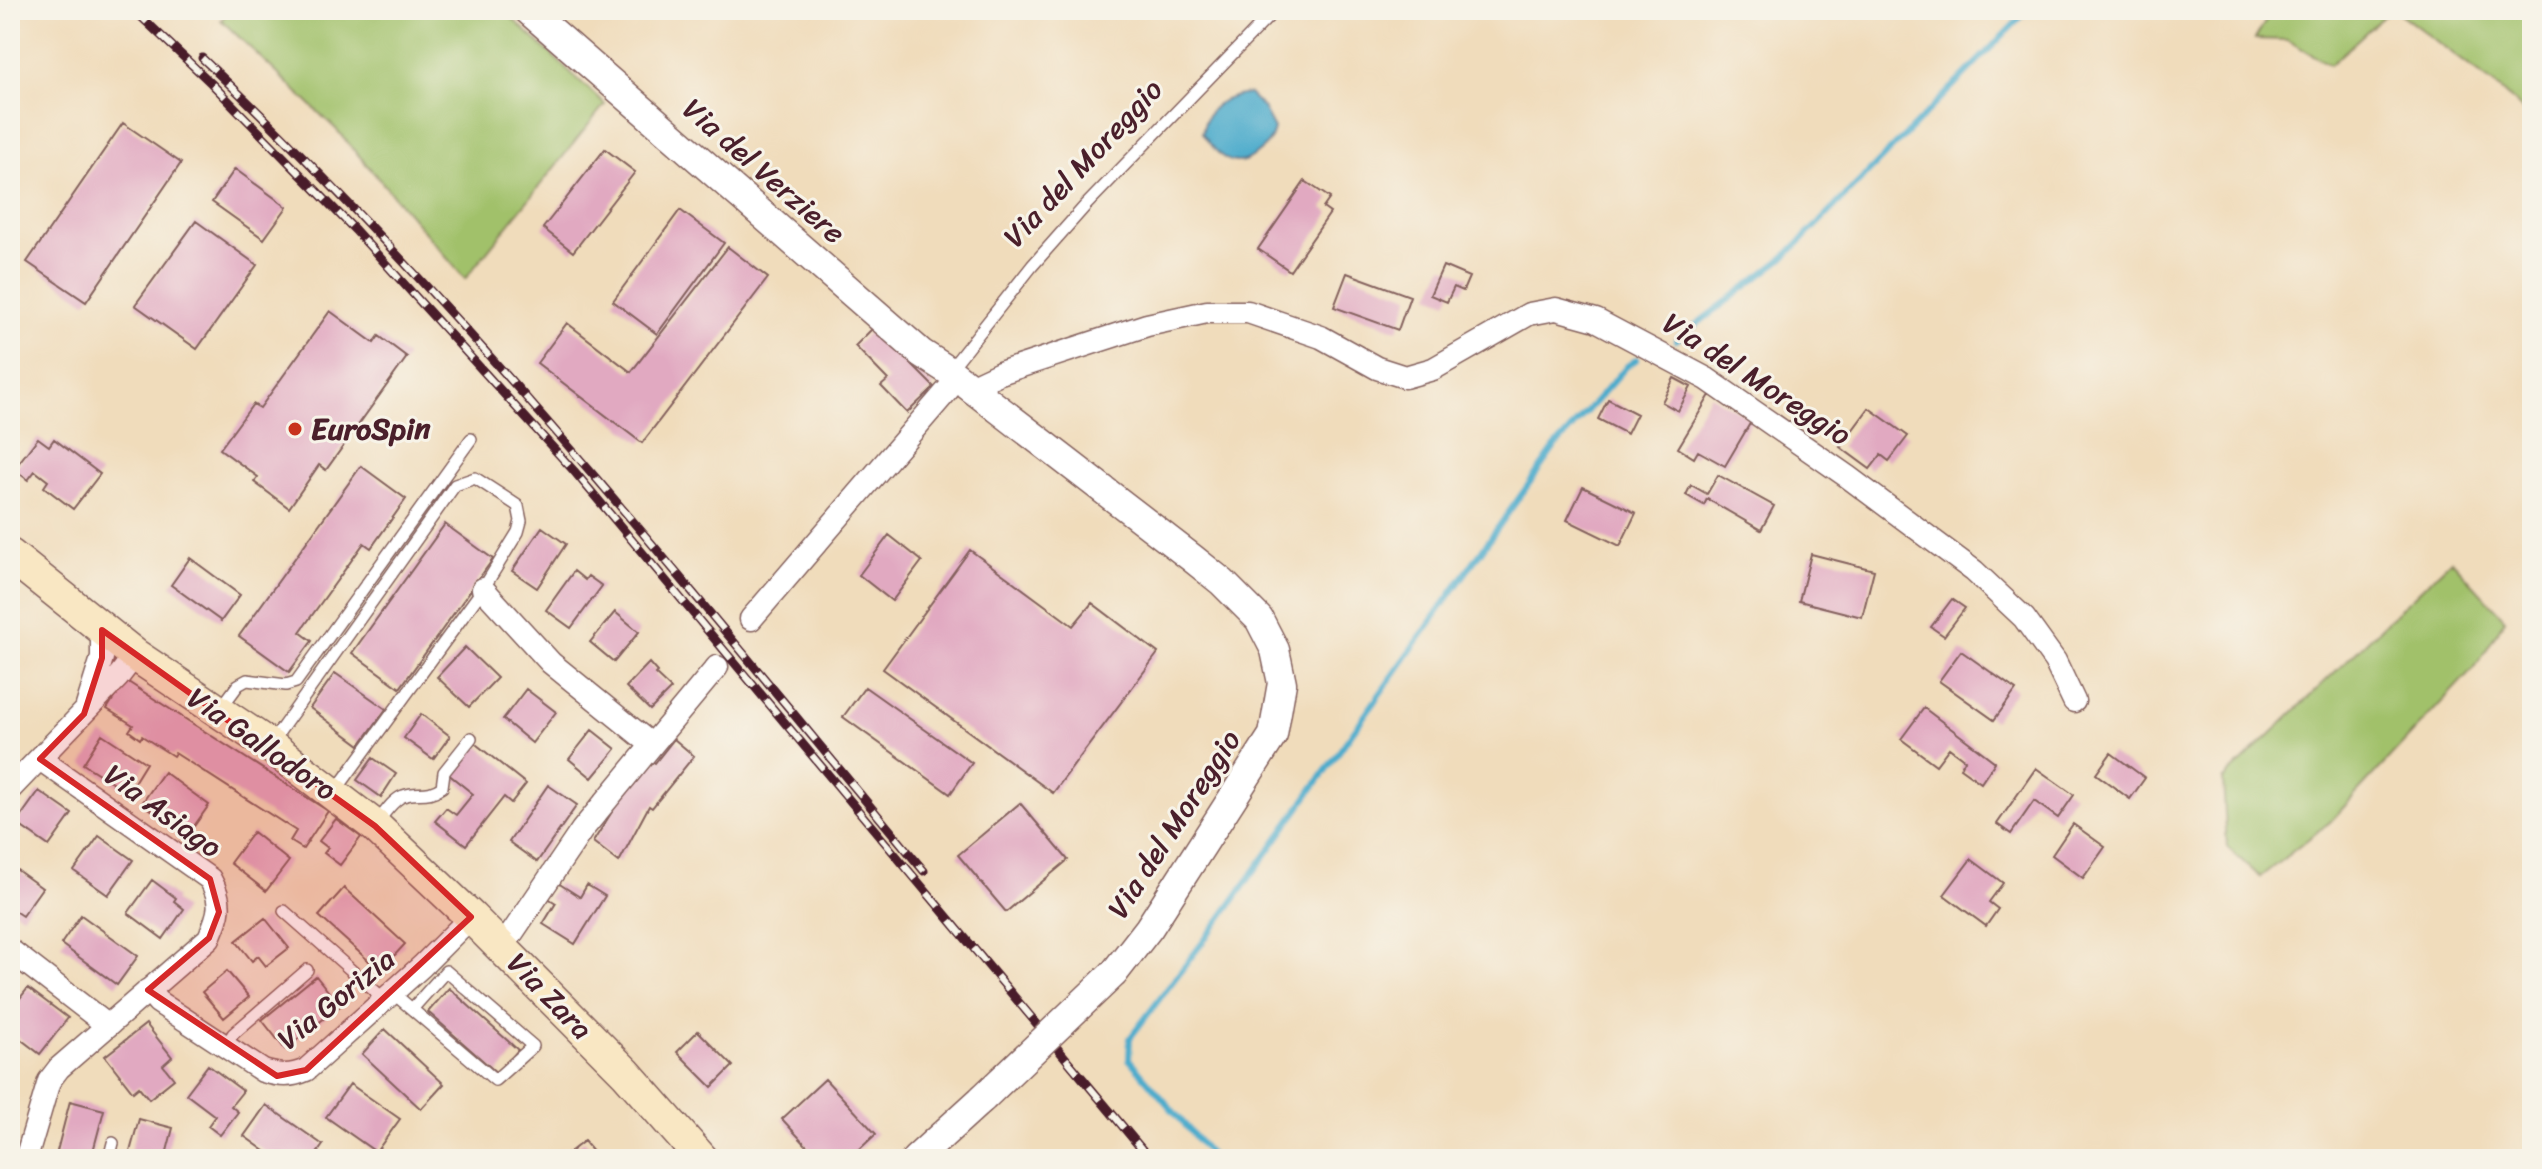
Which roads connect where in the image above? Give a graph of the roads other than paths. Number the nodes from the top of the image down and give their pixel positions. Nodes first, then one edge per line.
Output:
1 (528, 10) edge
2 (1275, 10) edge
3 (959, 379) junction
4 (471, 439) dead end
5 (10, 555) edge
6 (483, 589) junction
7 (751, 619) dead end
8 (102, 630) junction
9 (135, 655) junction
10 (717, 667) dead end
11 (2074, 701) dead end
12 (219, 712) junction
13 (84, 714) junction
14 (471, 738) dead end
15 (269, 745) junction
16 (652, 745) junction
17 (40, 759) junction
18 (10, 789) edge
19 (334, 794) junction
20 (375, 826) junction
21 (284, 911) dead end
22 (471, 917) junction
23 (502, 948) junction
24 (10, 950) edge
25 (307, 970) dead end
26 (148, 990) junction
27 (389, 996) junction
28 (412, 1009) junction
29 (107, 1025) junction
30 (225, 1046) junction
31 (113, 1143) dead end
32 (26, 1159) edge
33 (109, 1159) edge
34 (702, 1159) edge
35 (916, 1159) edge

1 - 3 street, Via del Verziere
2 - 3 lane, Via del Moreggio
3 - 7 street, Via del Moreggio
3 - 11 street, Via del Moreggio
3 - 35 street, Via del Moreggio, bridge
4 - 12 lane
5 - 8 main road, Via Gallodoro
6 - 15 lane
6 - 16 street
6 - 19 lane
8 - 9 main road, Via Gallodoro
8 - 13 street
9 - 12 main road, Via Gallodoro
9 - 13 street
10 - 16 street, Via Zara
12 - 15 main road, Via Gallodoro
13 - 17 street
14 - 20 lane
15 - 19 main road, Via Gallodoro
16 - 23 street, Via Zara
17 - 18 street
17 - 26 street, Via Asiago
19 - 20 main road, Via Gallodoro
20 - 22 main road, Via Gallodoro
21 - 27 lane
22 - 23 main road, Via Gallodoro
22 - 27 street, Via Gorizia
23 - 34 main road, Via Zara
24 - 29 street
25 - 30 lane
26 - 29 street, Via Asiago
26 - 30 street, Via Gorizia
27 - 28 lane
27 - 30 street, Via Gorizia
28 - 28 lane
29 - 32 street, Via Asiago
31 - 33 lane

